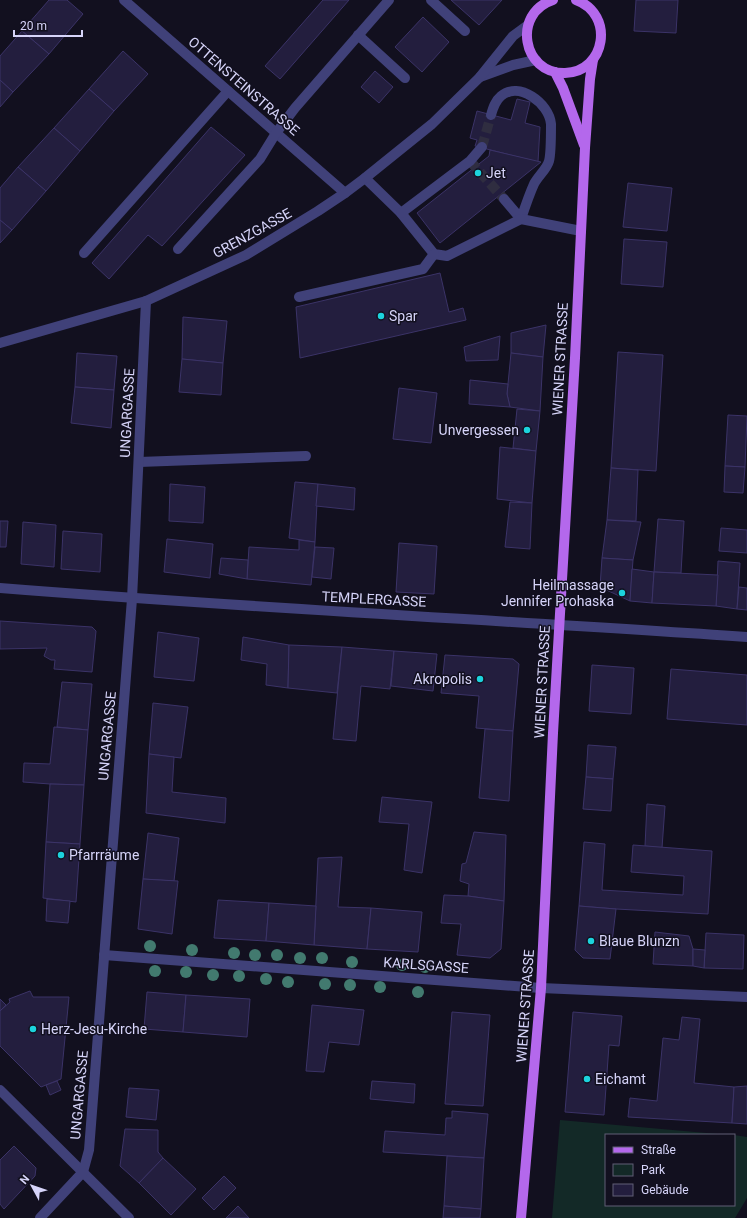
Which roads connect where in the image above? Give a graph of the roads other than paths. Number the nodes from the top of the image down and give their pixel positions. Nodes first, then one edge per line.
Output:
1 (124, 0) edge
2 (389, 0) edge
3 (431, 0) edge
4 (553, 0) edge
5 (576, 0) edge
6 (588, 3) edge
7 (528, 25) junction
8 (465, 31) dead end
9 (358, 36) junction
10 (536, 60) junction
11 (593, 60) junction
12 (555, 72) junction
13 (480, 77) junction
14 (406, 78) dead end
15 (228, 91) junction
16 (491, 115) tunnel mouth
17 (276, 133) junction
18 (482, 147) tunnel mouth
19 (585, 148) junction
20 (365, 178) junction
21 (345, 193) junction
22 (504, 199) tunnel mouth
23 (401, 213) junction
24 (521, 219) junction
25 (581, 231) junction
26 (178, 249) dead end
27 (84, 253) dead end
28 (434, 254) junction
29 (299, 297) dead end
30 (146, 301) junction
31 (0, 342) edge
32 (306, 456) dead end
33 (139, 462) junction
34 (0, 588) edge
35 (132, 599) junction
36 (559, 624) junction
37 (747, 637) edge
38 (104, 955) junction
39 (541, 988) junction
40 (747, 997) edge
41 (0, 1090) edge
42 (83, 1172) junction
43 (40, 1218) edge
44 (129, 1218) edge
45 (521, 1218) edge

1 - 15 street, OTTENSTEINSTRASSE
2 - 9 street
3 - 8 street
4 - 7 main road
5 - 6 main road
6 - 11 main road, WIENER STRASSE
7 - 10 main road
7 - 13 street, GRENZGASSE
9 - 14 street
9 - 17 street
10 - 12 main road
10 - 13 street, GRENZGASSE
11 - 12 main road
11 - 19 main road, WIENER STRASSE
12 - 19 main road, WIENER STRASSE
13 - 20 street, GRENZGASSE
15 - 17 street, OTTENSTEINSTRASSE
15 - 27 street
16 - 24 street
17 - 21 street, OTTENSTEINSTRASSE
17 - 26 street
18 - 23 street
19 - 25 main road, WIENER STRASSE
20 - 21 street, GRENZGASSE
20 - 23 street
21 - 30 street, GRENZGASSE
22 - 24 street
23 - 28 street
24 - 25 street
24 - 28 street
25 - 36 main road, WIENER STRASSE
28 - 29 street
30 - 31 street, GRENZGASSE
30 - 33 street, UNGARGASSE
32 - 33 street
33 - 35 street, UNGARGASSE
34 - 35 street, TEMPLERGASSE
35 - 36 street, TEMPLERGASSE
35 - 38 street, UNGARGASSE
36 - 37 street, TEMPLERGASSE
36 - 39 main road, WIENER STRASSE
38 - 39 street, KARLSGASSE
38 - 42 street, UNGARGASSE
39 - 40 street, KARLSGASSE
39 - 45 main road, WIENER STRASSE
41 - 42 street
42 - 43 street
42 - 44 street

